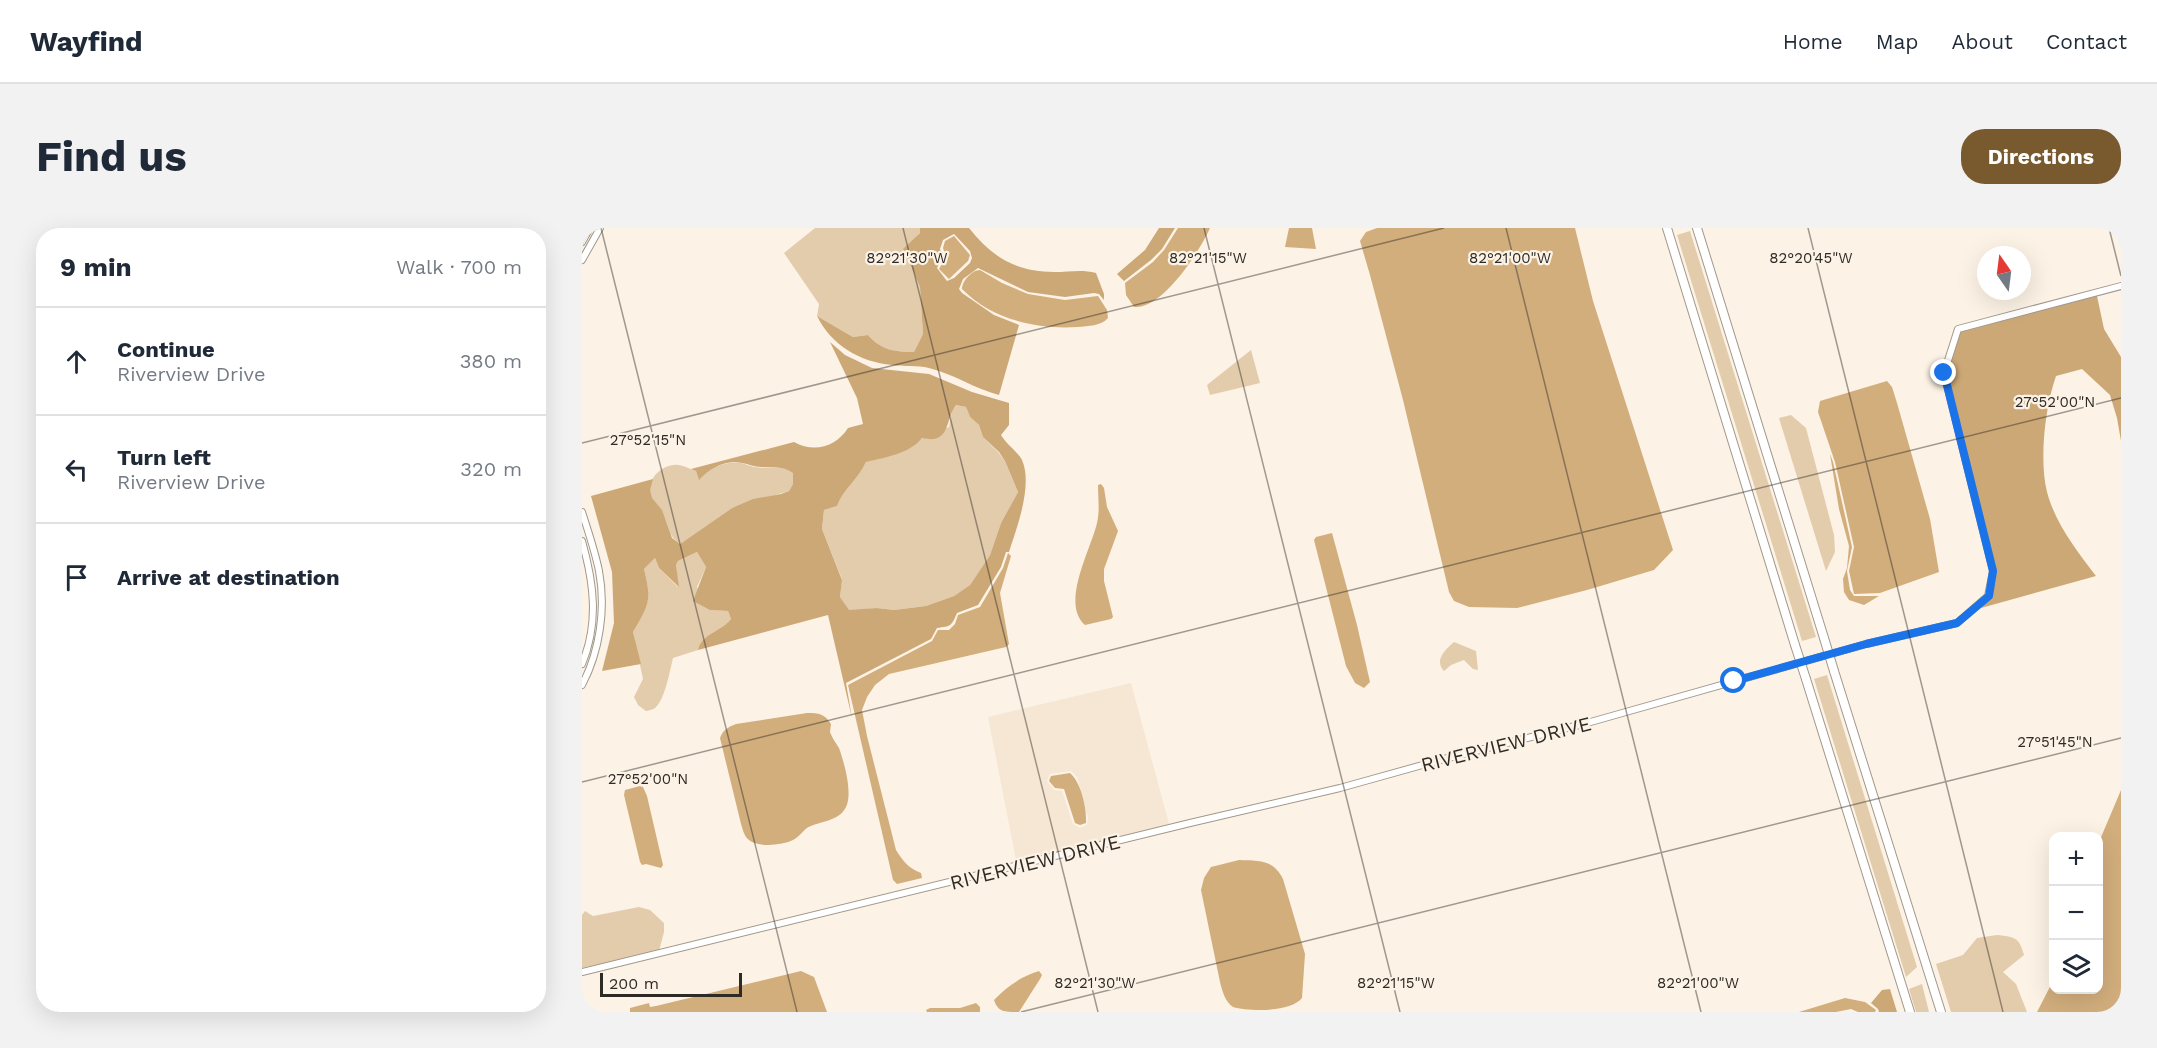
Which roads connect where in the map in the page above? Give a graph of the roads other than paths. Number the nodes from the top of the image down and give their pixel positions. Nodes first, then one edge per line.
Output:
1 (590, 228) edge
2 (600, 228) edge
3 (1667, 228) edge
4 (1697, 228) edge
5 (582, 242) edge
6 (582, 260) edge
7 (2121, 286) edge
8 (582, 512) edge
9 (584, 539) edge
10 (582, 664) edge
11 (582, 685) edge
12 (582, 972) edge
13 (1910, 1012) edge
14 (1941, 1012) edge

1 - 5 street
2 - 6 street
3 - 13 highway, bridge
4 - 14 highway, bridge
7 - 12 street, RIVERVIEW DRIVE
8 - 9 street
9 - 10 street
9 - 11 street

